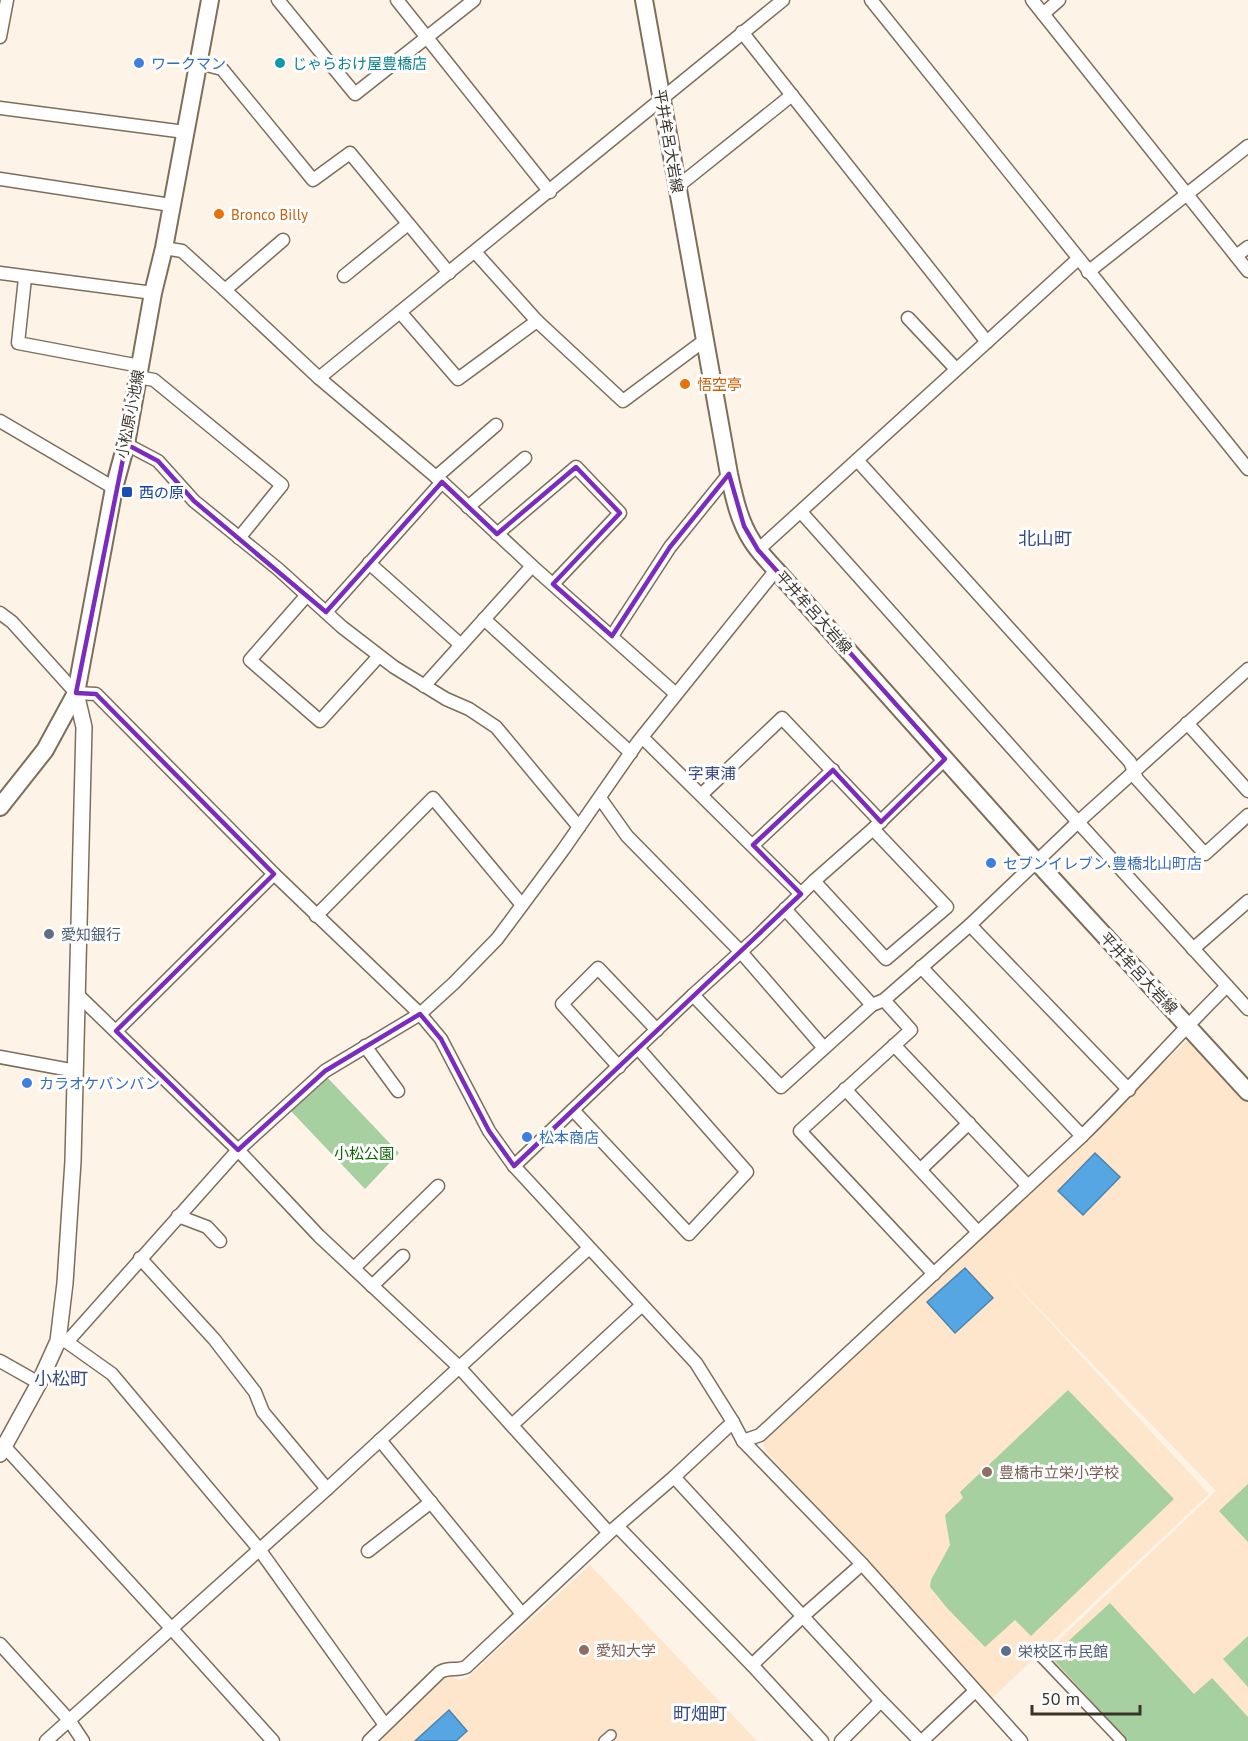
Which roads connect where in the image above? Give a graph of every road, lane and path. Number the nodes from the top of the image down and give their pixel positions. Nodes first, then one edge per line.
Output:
1 (7, 0) edge
2 (210, 0) edge
3 (278, 0) edge
4 (397, 0) edge
5 (474, 0) edge
6 (644, 0) edge
7 (783, 0) edge
8 (871, 0) edge
9 (1032, 0) edge
10 (1059, 0) edge
11 (1043, 14) junction
12 (742, 32) junction
13 (0, 37) edge
14 (428, 38) junction
15 (199, 63) junction
16 (792, 95) junction
17 (661, 99) junction
18 (0, 108) edge
19 (186, 132) junction
20 (1248, 146) edge
21 (0, 179) edge
22 (677, 187) junction
23 (550, 192) junction
24 (1187, 195) junction
25 (171, 205) junction
26 (408, 224) junction
27 (282, 240) dead end
28 (1248, 247) edge
29 (164, 248) junction
30 (475, 252) junction
31 (1236, 256) junction
32 (1078, 259) junction
33 (1248, 271) edge
34 (1088, 272) junction
35 (0, 273) edge
36 (449, 273) junction
37 (344, 276) dead end
38 (25, 278) junction
39 (225, 290) junction
40 (153, 293) junction
41 (400, 312) junction
42 (908, 318) dead end
43 (537, 321) junction
44 (705, 340) junction
45 (987, 342) junction
46 (956, 369) junction
47 (139, 371) junction
48 (319, 378) junction
49 (0, 421) edge
50 (496, 424) dead end
51 (126, 444) junction
52 (525, 458) dead end
53 (857, 460) junction
54 (1248, 469) edge
55 (729, 474) junction
56 (439, 479) junction
57 (114, 488) junction
58 (468, 507) junction
59 (801, 512) junction
60 (497, 534) junction
61 (239, 538) junction
62 (758, 550) junction
63 (369, 563) junction
64 (531, 566) junction
65 (776, 570) junction
66 (553, 584) junction
67 (307, 595) junction
68 (326, 612) junction
69 (0, 613) edge
70 (484, 619) junction
71 (612, 636) junction
72 (461, 645) junction
73 (379, 656) junction
74 (1248, 669) edge
75 (424, 686) junction
76 (76, 693) junction
77 (676, 694) junction
78 (1187, 723) junction
79 (643, 738) junction
80 (631, 753) junction
81 (945, 759) junction
82 (833, 770) junction
83 (1134, 770) junction
84 (1248, 791) edge
85 (702, 794) junction
86 (600, 798) junction
87 (0, 807) edge
88 (1248, 815) edge
89 (1078, 822) junction
90 (877, 826) junction
91 (579, 827) junction
92 (753, 845) junction
93 (1036, 861) junction
94 (274, 874) junction
95 (814, 881) junction
96 (801, 894) junction
97 (1248, 901) edge
98 (522, 905) junction
99 (785, 909) junction
100 (316, 916) junction
101 (970, 925) junction
102 (1193, 949) junction
103 (741, 952) junction
104 (921, 967) junction
105 (1227, 986) junction
106 (78, 995) junction
107 (693, 995) junction
108 (878, 1003) junction
109 (1248, 1009) edge
110 (420, 1014) junction
111 (1188, 1025) junction
112 (657, 1030) junction
113 (117, 1031) junction
114 (894, 1045) junction
115 (365, 1046) junction
116 (638, 1048) junction
117 (824, 1048) junction
118 (0, 1057) edge
119 (618, 1066) junction
120 (76, 1071) junction
121 (845, 1089) junction
122 (1128, 1090) junction
123 (398, 1091) dead end
124 (1248, 1092) edge
125 (573, 1110) junction
126 (969, 1123) junction
127 (1082, 1136) junction
128 (238, 1150) junction
129 (514, 1166) junction
130 (921, 1169) junction
131 (438, 1186) dead end
132 (1028, 1186) junction
133 (178, 1216) junction
134 (977, 1231) junction
135 (220, 1241) dead end
136 (589, 1248) junction
137 (403, 1256) dead end
138 (140, 1258) junction
139 (354, 1268) junction
140 (934, 1274) junction
141 (372, 1286) junction
142 (642, 1305) junction
143 (62, 1341) junction
144 (0, 1361) edge
145 (459, 1367) junction
146 (39, 1383) junction
147 (733, 1422) junction
148 (512, 1425) junction
149 (380, 1440) junction
150 (743, 1441) junction
151 (2, 1450) edge
152 (674, 1477) junction
153 (327, 1489) junction
154 (431, 1502) junction
155 (613, 1530) junction
156 (259, 1549) junction
157 (368, 1551) dead end
158 (862, 1564) junction
159 (522, 1614) junction
160 (802, 1616) junction
161 (172, 1629) junction
162 (0, 1644) edge
163 (1041, 1657) dead end
164 (752, 1665) junction
165 (975, 1691) junction
166 (881, 1701) junction
167 (69, 1720) junction
168 (385, 1725) junction
169 (46, 1741) edge
170 (83, 1741) edge
171 (273, 1741) edge
172 (369, 1741) edge
173 (822, 1741) edge
174 (841, 1741) edge
175 (921, 1741) edge
176 (1021, 1741) edge
177 (1121, 1741) edge

1 - 13 street
2 - 15 main road, 小松原小池線
3 - 14 street
4 - 14 street
5 - 14 street
6 - 17 main road, 平井牟呂大岩線
7 - 12 street
8 - 32 street
9 - 11 street
10 - 11 street
11 - 24 street
12 - 16 street
12 - 17 street
14 - 23 street
15 - 19 main road, 小松原小池線
15 - 26 street
16 - 22 street
16 - 45 street
17 - 22 main road, 平井牟呂大岩線
17 - 23 street
18 - 19 street
19 - 25 main road, 小松原小池線
20 - 24 street
21 - 25 street
22 - 44 main road, 平井牟呂大岩線
23 - 30 street
24 - 31 street
24 - 34 street
25 - 29 main road, 小松原小池線
26 - 36 street
26 - 37 street
27 - 39 street
28 - 31 street
29 - 39 street
29 - 40 main road, 小松原小池線
30 - 36 street
30 - 43 street
31 - 33 street
32 - 34 street
32 - 45 street
34 - 54 street
35 - 38 street
36 - 41 street
38 - 40 street
38 - 47 street
39 - 48 street
40 - 47 main road, 小松原小池線
41 - 43 street
41 - 48 street
42 - 46 street
43 - 44 street
44 - 55 main road, 平井牟呂大岩線
45 - 46 street
46 - 53 street
47 - 51 main road, 小松原小池線
47 - 61 street
48 - 56 street
49 - 57 street
50 - 56 street
51 - 57 main road, 小松原小池線
51 - 61 street
52 - 58 street
53 - 59 street
53 - 83 street
55 - 62 main road, 平井牟呂大岩線
55 - 71 street
56 - 58 street
56 - 63 street
57 - 76 main road, 小松原小池線
58 - 60 street
59 - 62 street
59 - 89 street
60 - 64 street
60 - 66 street
61 - 67 street
62 - 65 main road, 平井牟呂大岩線
63 - 68 street
63 - 72 street
64 - 66 street
64 - 70 street
65 - 77 street
65 - 81 main road, 平井牟呂大岩線
66 - 71 street
67 - 68 street
67 - 73 street
68 - 73 street
69 - 76 street
70 - 72 street
70 - 80 street
71 - 77 street
72 - 75 street
73 - 75 street
74 - 78 street
75 - 91 street
76 - 87 main road, 小松原小池線
76 - 94 street
76 - 106 street
77 - 79 street
78 - 83 street
78 - 84 street
79 - 80 street
79 - 85 street
80 - 86 street
81 - 90 street
81 - 93 main road, 平井牟呂大岩線
82 - 85 street
82 - 90 street
82 - 92 street
83 - 88 street
83 - 89 street
85 - 92 street
86 - 91 street
86 - 103 street
89 - 93 street
89 - 102 street
90 - 95 street
90 - 95 street
91 - 98 street
92 - 96 street
93 - 101 street
93 - 111 main road, 平井牟呂大岩線
94 - 100 street
94 - 113 street
95 - 96 street
96 - 99 street
97 - 102 street
98 - 100 street
98 - 110 street
99 - 103 street
99 - 108 street
100 - 110 street
101 - 104 street
101 - 122 street
102 - 105 street
103 - 107 street
103 - 117 street
104 - 108 street
104 - 127 street
105 - 109 street
105 - 111 street
106 - 113 street
106 - 120 street
107 - 112 street
107 - 117 street
108 - 114 street
108 - 117 street
110 - 115 street
110 - 129 street
111 - 122 street
111 - 124 main road, 平井牟呂大岩線
112 - 116 street
112 - 119 street
113 - 128 street
114 - 121 street
114 - 126 street
115 - 123 street
115 - 128 street
116 - 119 street
116 - 125 street
118 - 120 street
119 - 125 street
120 - 143 street
121 - 130 street
121 - 140 street
122 - 127 street
125 - 129 street
126 - 130 street
126 - 132 street
127 - 132 street
128 - 133 street
128 - 139 street
129 - 136 street
130 - 134 street
131 - 139 street
132 - 134 street
133 - 135 street
133 - 138 street
134 - 140 street
136 - 142 street
136 - 145 street
137 - 141 street
138 - 143 street
138 - 153 street
139 - 141 street
140 - 150 street
141 - 145 street
142 - 147 street
142 - 148 street
143 - 146 street
143 - 156 street
144 - 146 street
145 - 148 street
145 - 149 street
146 - 151 street
147 - 150 street
147 - 152 street
148 - 155 street
149 - 153 street
149 - 154 street
150 - 158 street
151 - 161 street
152 - 155 street
152 - 160 street
153 - 156 street
154 - 157 street
154 - 159 street
155 - 159 street
155 - 164 street
156 - 161 street
156 - 168 street
158 - 160 street
158 - 165 street
159 - 168 street
160 - 164 street
160 - 166 street
161 - 167 street
161 - 171 street
162 - 167 street
163 - 177 street
164 - 173 street
165 - 175 street
165 - 176 street
166 - 174 street
166 - 175 street
167 - 169 street
167 - 170 street
168 - 172 street

